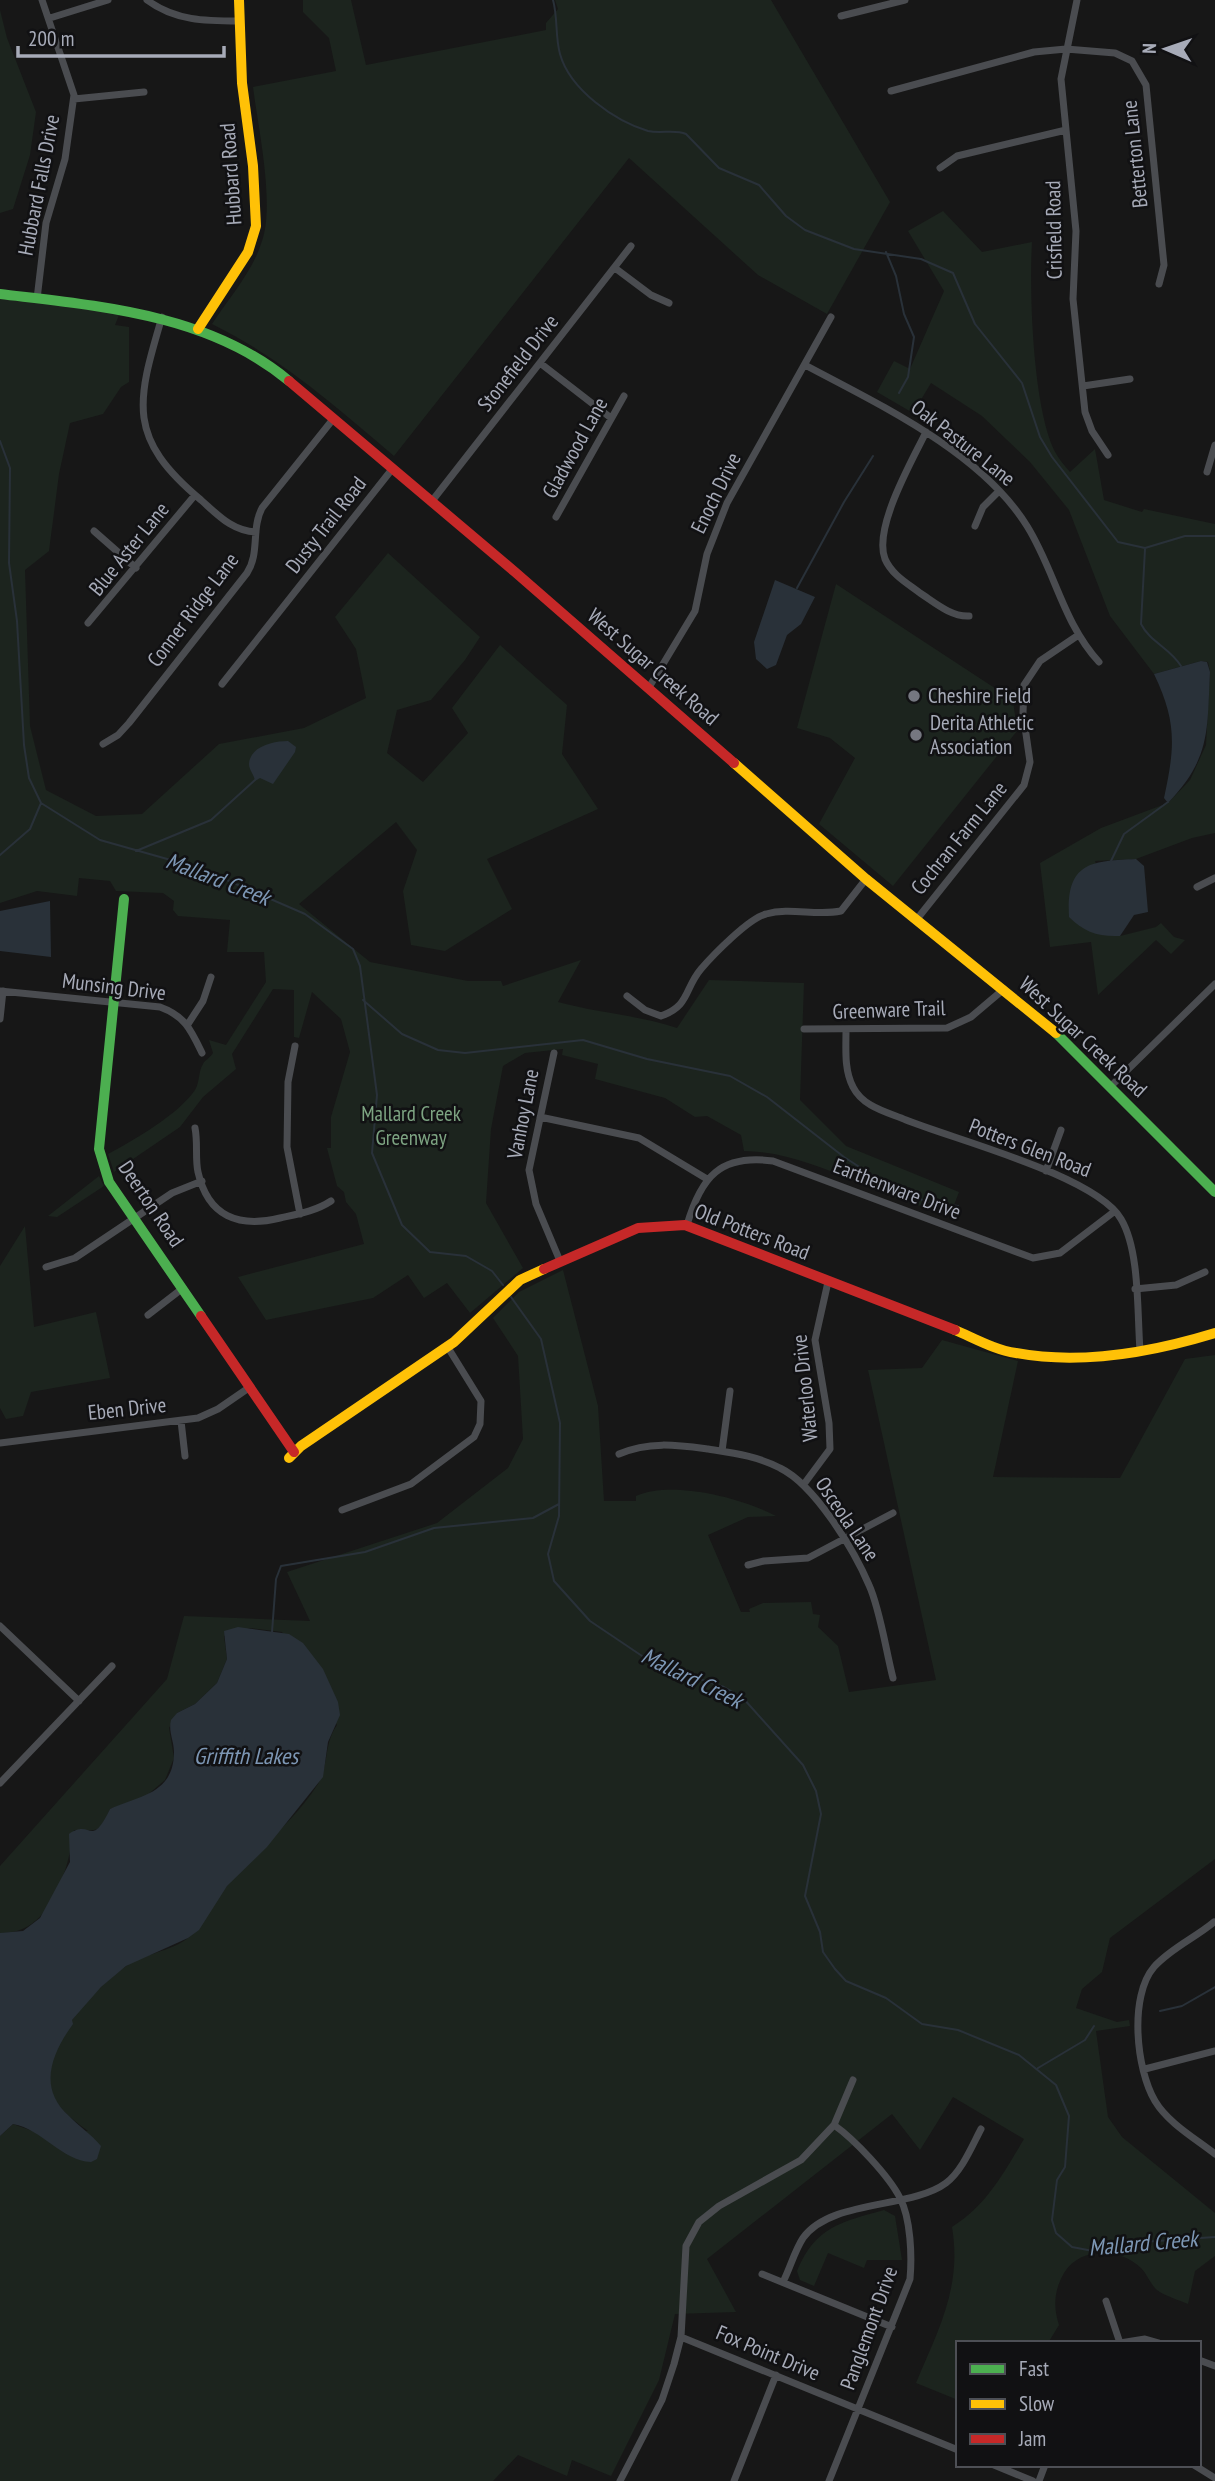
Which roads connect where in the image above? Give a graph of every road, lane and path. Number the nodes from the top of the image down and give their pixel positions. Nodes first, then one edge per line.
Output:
1 (42, 0) edge
2 (108, 0) edge
3 (147, 0) edge
4 (239, 0) edge
5 (905, 0) edge
6 (1077, 0) edge
7 (841, 16) dead end
8 (50, 18) junction
9 (239, 21) junction
10 (1066, 49) junction
11 (891, 91) dead end
12 (144, 92) dead end
13 (74, 99) junction
14 (1066, 130) junction
15 (940, 168) dead end
16 (631, 246) dead end
17 (615, 268) junction
18 (1159, 284) dead end
19 (0, 294) edge
20 (37, 299) junction
21 (669, 303) dead end
22 (162, 317) junction
23 (831, 317) dead end
24 (198, 329) junction
25 (540, 363) junction
26 (805, 365) junction
27 (1130, 379) dead end
28 (1083, 386) junction
29 (624, 396) dead end
30 (334, 418) junction
31 (611, 418) junction
32 (926, 432) junction
33 (1215, 445) edge
34 (1108, 456) dead end
35 (393, 468) junction
36 (1207, 472) dead end
37 (999, 491) junction
38 (195, 495) junction
39 (432, 501) junction
40 (556, 517) dead end
41 (975, 526) dead end
42 (94, 531) dead end
43 (256, 531) junction
44 (136, 568) junction
45 (968, 616) dead end
46 (88, 623) dead end
47 (1077, 636) junction
48 (1099, 662) dead end
49 (222, 684) dead end
50 (648, 689) junction
51 (103, 744) dead end
52 (1215, 878) edge
53 (866, 879) junction
54 (1197, 887) dead end
55 (124, 899) dead end
56 (917, 919) junction
57 (211, 977) dead end
58 (1215, 984) edge
59 (1004, 989) junction
60 (1, 991) edge
61 (627, 996) dead end
62 (111, 1002) junction
63 (0, 1019) edge
64 (188, 1024) junction
65 (804, 1029) dead end
66 (846, 1030) junction
67 (295, 1046) dead end
68 (202, 1053) dead end
69 (554, 1053) dead end
70 (1111, 1086) junction
71 (540, 1117) junction
72 (195, 1128) dead end
73 (1061, 1130) dead end
74 (1046, 1171) junction
75 (707, 1180) junction
76 (202, 1181) junction
77 (1214, 1189) edge
78 (331, 1201) dead end
79 (1115, 1211) junction
80 (300, 1214) junction
81 (135, 1217) junction
82 (688, 1225) junction
83 (560, 1261) junction
84 (46, 1267) dead end
85 (1205, 1272) dead end
86 (828, 1282) junction
87 (184, 1287) junction
88 (1135, 1290) junction
89 (148, 1315) dead end
90 (1215, 1333) edge
91 (447, 1346) junction
92 (1140, 1350) junction
93 (250, 1387) junction
94 (730, 1391) dead end
95 (181, 1421) junction
96 (0, 1443) edge
97 (722, 1451) junction
98 (619, 1454) dead end
99 (292, 1455) joint
100 (185, 1456) dead end
101 (804, 1484) junction
102 (342, 1510) dead end
103 (892, 1513) dead end
104 (842, 1540) junction
105 (748, 1565) dead end
106 (3, 1629) edge
107 (0, 1638) edge
108 (113, 1666) dead end
109 (892, 1678) dead end
110 (79, 1701) junction
111 (0, 1783) edge
112 (1214, 1922) edge
113 (1215, 2051) edge
114 (1145, 2069) junction
115 (853, 2080) dead end
116 (834, 2125) junction
117 (981, 2129) dead end
118 (1215, 2154) edge
119 (901, 2199) junction
120 (762, 2274) dead end
121 (783, 2282) junction
122 (1105, 2301) dead end
123 (892, 2327) junction
124 (681, 2337) junction
125 (1119, 2341) edge
126 (1132, 2341) edge
127 (1152, 2341) edge
128 (776, 2375) junction
129 (858, 2410) junction
130 (956, 2450) edge
131 (999, 2467) edge
132 (1197, 2467) edge
133 (1215, 2479) edge
134 (620, 2481) edge
135 (734, 2481) edge
136 (829, 2481) edge
137 (1033, 2481) edge

1 - 8 street, Hubbard Falls Drive
2 - 8 street
3 - 9 street
4 - 9 main road, Hubbard Road
5 - 7 street
6 - 10 street, Crisfield Road
8 - 13 street, Hubbard Falls Drive
9 - 24 main road, Hubbard Road
10 - 11 street, Betterton Lane
10 - 14 street, Crisfield Road
10 - 18 street, Betterton Lane
12 - 13 street
13 - 20 street, Hubbard Falls Drive
14 - 15 street
14 - 28 street, Crisfield Road
16 - 17 street, Stonefield Drive
17 - 21 street
17 - 25 street, Stonefield Drive
19 - 20 main road, West Sugar Creek Road
20 - 22 main road, West Sugar Creek Road
22 - 24 main road, West Sugar Creek Road
22 - 38 street
23 - 26 street, Enoch Drive
24 - 30 main road, West Sugar Creek Road
25 - 31 street
25 - 39 street, Stonefield Drive
26 - 32 street, Oak Pasture Lane
26 - 50 street, Enoch Drive
27 - 28 street
28 - 34 street, Crisfield Road
29 - 31 street, Gladwood Lane
30 - 35 main road, West Sugar Creek Road
30 - 43 street, Conner Ridge Lane
31 - 40 street, Gladwood Lane
32 - 37 street, Oak Pasture Lane
32 - 45 street
33 - 36 street
35 - 39 main road, West Sugar Creek Road
35 - 49 street, Dusty Trail Road
37 - 41 street
37 - 47 street, Oak Pasture Lane
38 - 43 street
38 - 44 street, Blue Aster Lane
39 - 50 main road, West Sugar Creek Road
42 - 44 street
43 - 51 street, Conner Ridge Lane
44 - 46 street, Blue Aster Lane
47 - 48 street, Oak Pasture Lane
47 - 56 street, Cochran Farm Lane
50 - 53 main road, West Sugar Creek Road
52 - 54 street
53 - 56 main road, West Sugar Creek Road
53 - 61 street
55 - 62 main road, Deerton Road
56 - 59 main road, West Sugar Creek Road
57 - 64 street
58 - 70 street
59 - 66 street, Greenware Trail
59 - 70 main road, West Sugar Creek Road
60 - 62 street, Munsing Drive
60 - 63 street
62 - 64 street, Munsing Drive
62 - 81 main road, Deerton Road
64 - 68 street, Munsing Drive
65 - 66 street, Greenware Trail
66 - 74 street, Potters Glen Road
67 - 80 street
69 - 71 street, Vanhoy Lane
70 - 77 main road, West Sugar Creek Road
71 - 75 street
71 - 83 street, Vanhoy Lane
72 - 76 street
73 - 74 street
74 - 79 street, Potters Glen Road
75 - 79 street, Earthenware Drive
75 - 82 street
76 - 80 street
76 - 81 street
78 - 80 street
79 - 88 street, Potters Glen Road
81 - 84 street
81 - 87 main road, Deerton Road
82 - 83 main road, Old Potters Road
82 - 86 main road, Old Potters Road
83 - 91 main road, Old Potters Road
85 - 88 street
86 - 92 main road, Old Potters Road
86 - 101 street, Waterloo Drive
87 - 89 street
87 - 93 main road, Deerton Road
88 - 92 street, Potters Glen Road
90 - 92 main road, Old Potters Road
91 - 99 main road, Old Potters Road
91 - 102 street
93 - 95 street, Eben Drive
93 - 99 main road, Deerton Road
94 - 97 street
95 - 96 street, Eben Drive
95 - 100 street
97 - 98 street, Osceola Lane
97 - 101 street, Osceola Lane
101 - 104 street, Osceola Lane
103 - 104 street
104 - 105 street
104 - 109 street, Osceola Lane
106 - 107 street
106 - 110 street
108 - 110 street
110 - 111 street
112 - 114 street
113 - 114 street
114 - 118 street
115 - 116 street
116 - 119 street, Panglemont Drive
116 - 124 street
117 - 119 street
119 - 121 street
119 - 123 street, Panglemont Drive
120 - 121 street
121 - 123 street
122 - 125 street
123 - 129 street, Panglemont Drive
124 - 128 street, Fox Point Drive
124 - 134 street
126 - 127 street
128 - 129 street, Fox Point Drive
128 - 135 street
129 - 130 street, Fox Point Drive
129 - 136 street, Panglemont Drive
131 - 137 street
132 - 133 street

